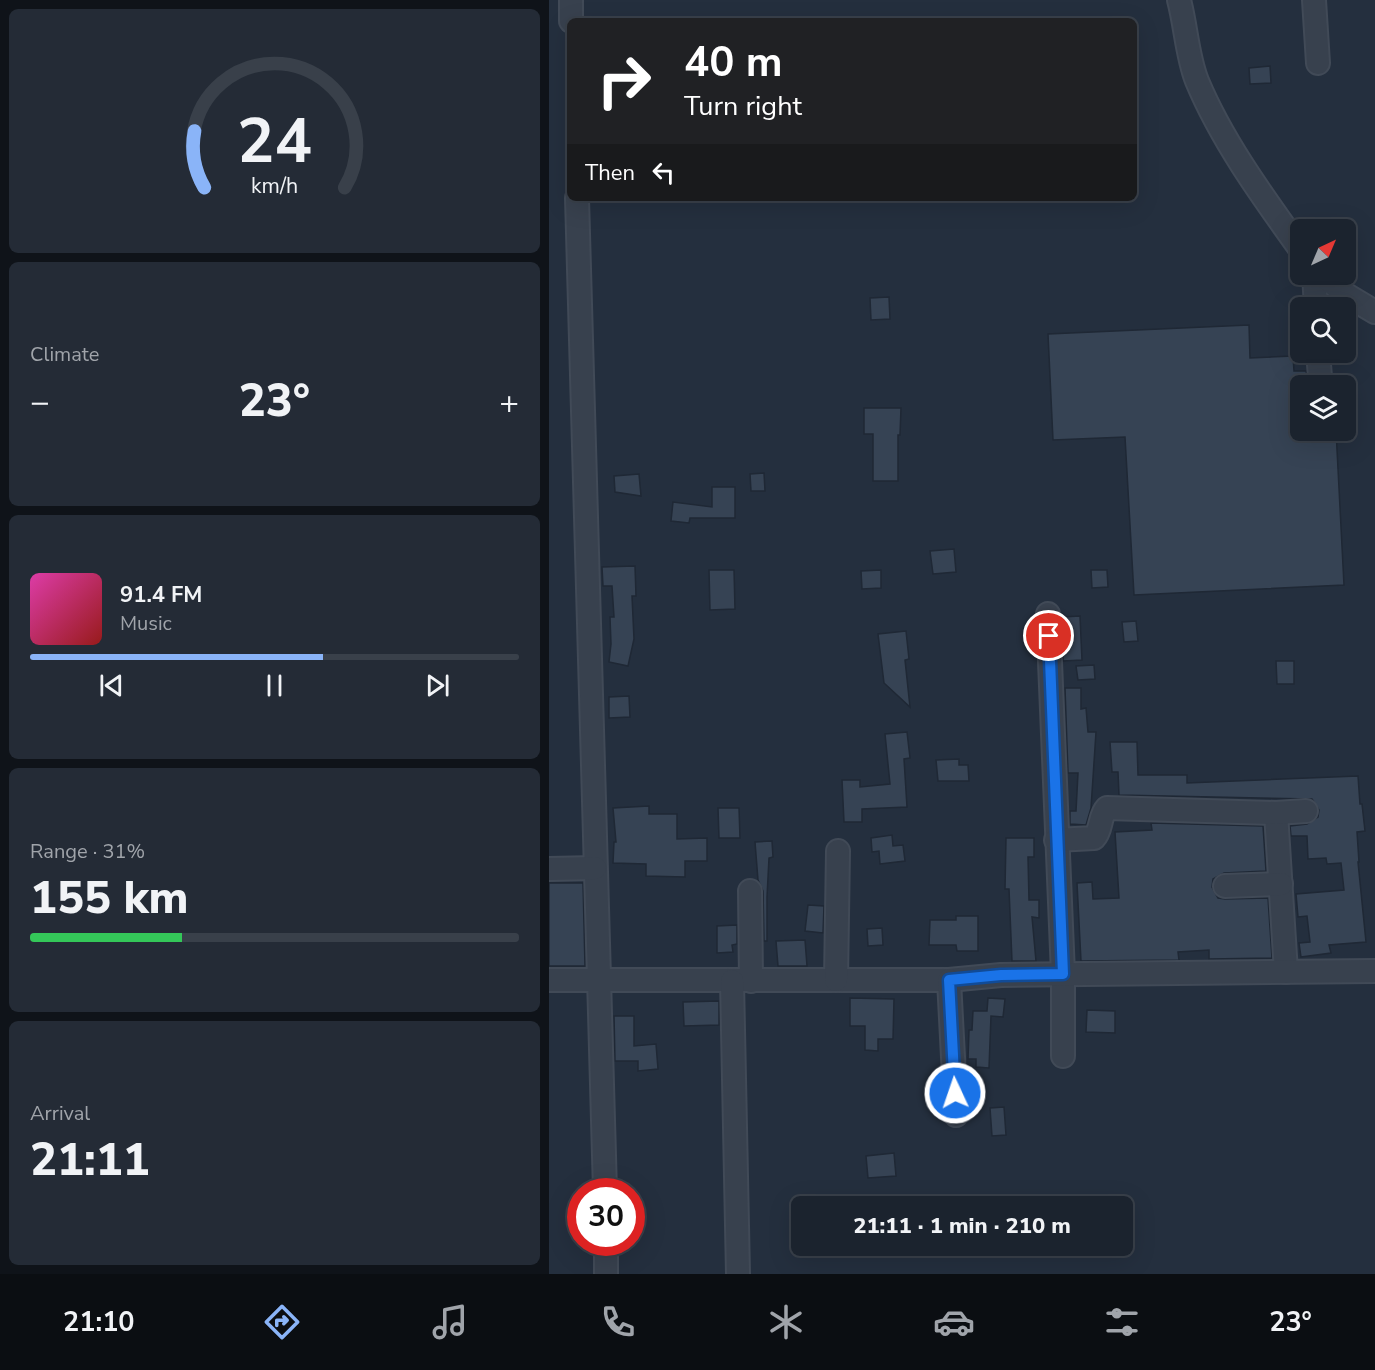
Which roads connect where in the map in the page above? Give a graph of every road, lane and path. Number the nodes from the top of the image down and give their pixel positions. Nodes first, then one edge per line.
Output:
1 (571, 0) edge
2 (1179, 0) edge
3 (1314, 0) edge
4 (571, 18) edge
5 (1318, 63) dead end
6 (577, 201) edge
7 (1290, 235) edge
8 (1334, 285) edge
9 (1375, 312) edge
10 (1048, 614) dead end
11 (1306, 811) dead end
12 (1276, 813) junction
13 (1056, 840) junction
14 (838, 851) dead end
15 (595, 868) junction
16 (549, 869) edge
17 (1281, 884) junction
18 (1225, 886) dead end
19 (750, 891) dead end
20 (1375, 971) edge
21 (1286, 972) junction
22 (1063, 974) junction
23 (598, 979) junction
24 (549, 980) edge
25 (836, 980) junction
26 (949, 980) junction
27 (741, 981) junction
28 (1063, 1056) dead end
29 (956, 1115) dead end
30 (605, 1178) edge
31 (606, 1256) edge
32 (606, 1274) edge
33 (738, 1274) edge

1 - 4 street
2 - 7 street
3 - 5 street
6 - 15 street
8 - 9 street
10 - 13 street
11 - 12 street
12 - 13 street
12 - 17 street
13 - 22 street
14 - 25 street
15 - 16 street
15 - 23 street
17 - 18 street
17 - 21 street
19 - 27 street
20 - 21 street
21 - 22 street
22 - 26 street
22 - 28 street
23 - 24 street
23 - 27 street
23 - 30 street
25 - 26 street
25 - 27 street
26 - 29 street
27 - 33 street
31 - 32 street

